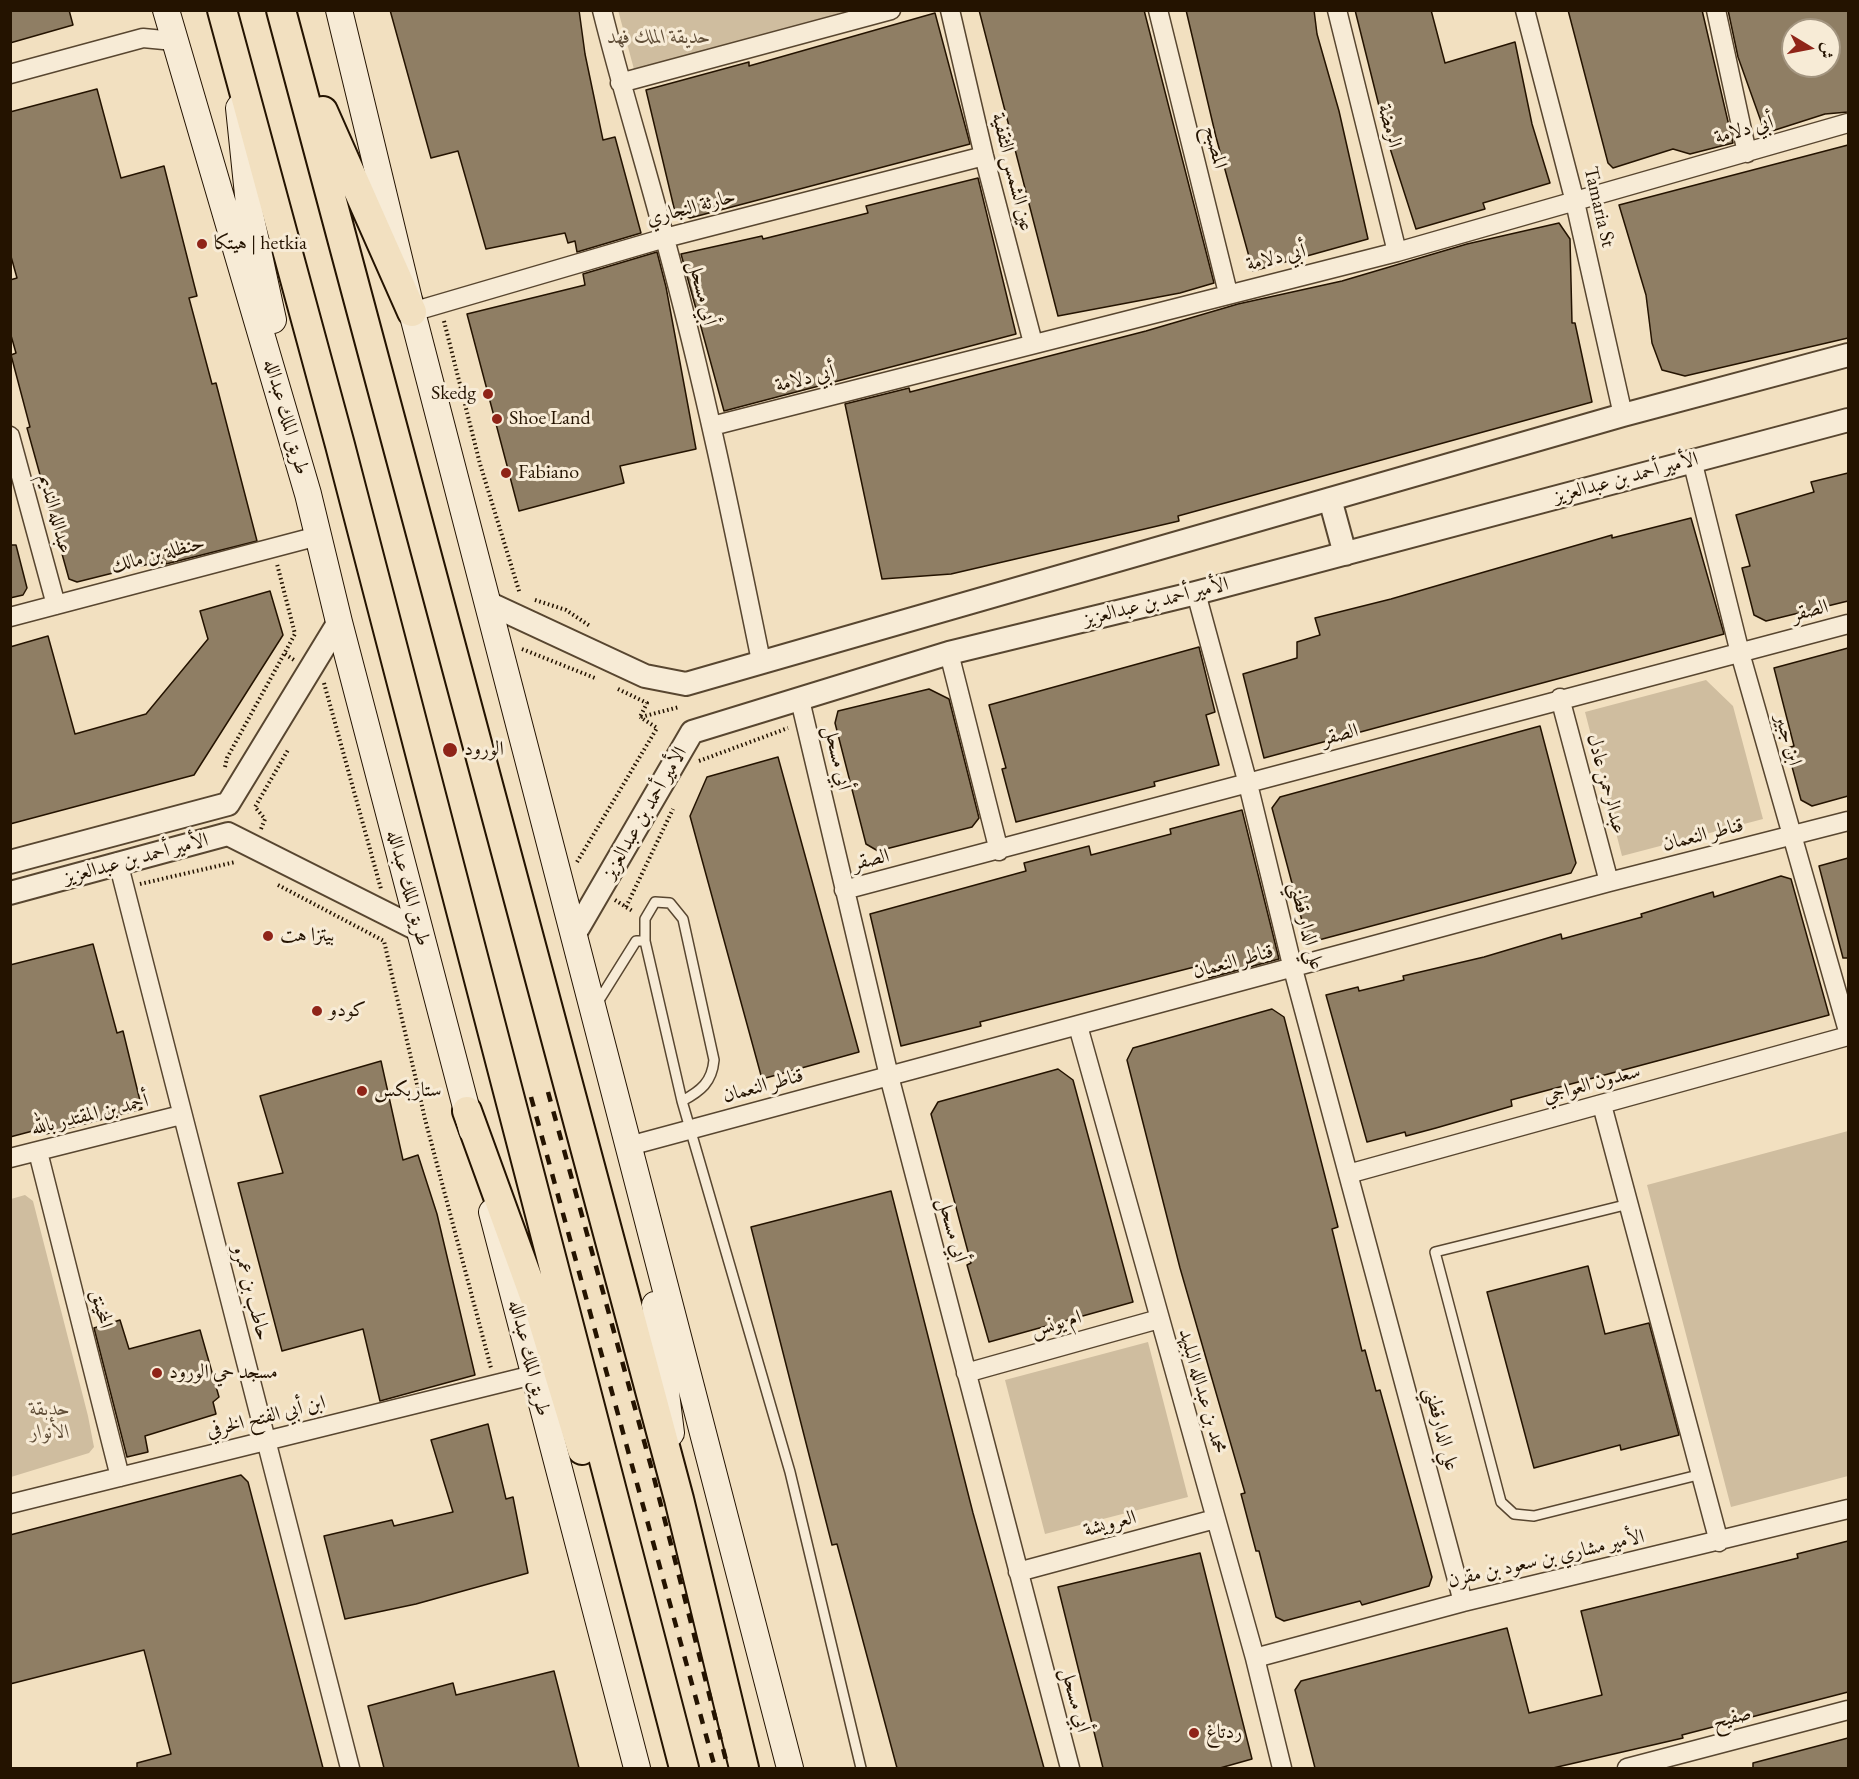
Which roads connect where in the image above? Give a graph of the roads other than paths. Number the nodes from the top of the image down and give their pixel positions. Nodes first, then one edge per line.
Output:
1 (166, 10) edge
2 (222, 10) edge
3 (281, 10) edge
4 (286, 10) edge
5 (339, 10) edge
6 (602, 10) edge
7 (891, 10) edge
8 (950, 10) edge
9 (1158, 10) edge
10 (1337, 10) edge
11 (1525, 10) edge
12 (1716, 10) edge
13 (174, 41) junction
14 (234, 54) junction
15 (10, 74) edge
16 (620, 83) junction
17 (1848, 123) edge
18 (1747, 153) junction
19 (984, 156) junction
20 (1575, 202) junction
21 (665, 238) junction
22 (1397, 252) junction
23 (1227, 293) junction
24 (412, 312) junction
25 (1033, 343) junction
26 (1848, 355) edge
27 (1623, 415) junction
28 (1848, 420) edge
29 (712, 426) junction
30 (10, 436) edge
31 (1692, 460) junction
32 (308, 494) junction
33 (1330, 499) junction
34 (318, 536) junction
35 (1345, 554) junction
36 (1196, 593) junction
37 (488, 603) junction
38 (56, 604) junction
39 (10, 617) edge
40 (339, 622) junction
41 (1848, 624) edge
42 (949, 653) junction
43 (1740, 653) junction
44 (761, 661) junction
45 (1560, 698) junction
46 (800, 700) junction
47 (1248, 784) junction
48 (1848, 821) edge
49 (1791, 836) junction
50 (999, 851) junction
51 (10, 862) edge
52 (118, 862) junction
53 (1609, 882) junction
54 (844, 890) junction
55 (10, 893) edge
56 (419, 930) junction
57 (574, 935) junction
58 (645, 941) junction
59 (1293, 969) junction
60 (594, 1008) junction
61 (1078, 1026) junction
62 (1848, 1031) edge
63 (1848, 1036) edge
64 (889, 1076) junction
65 (682, 1101) junction
66 (1602, 1105) junction
67 (467, 1111) junction
68 (181, 1115) junction
69 (691, 1129) junction
70 (629, 1146) junction
71 (38, 1152) junction
72 (10, 1158) edge
73 (1348, 1174) junction
74 (642, 1202) junction
75 (1629, 1204) junction
76 (1375, 1269) joint
77 (1159, 1318) junction
78 (966, 1373) junction
79 (533, 1374) junction
80 (266, 1441) junction
81 (1702, 1474) junction
82 (120, 1477) junction
83 (680, 1498) junction
84 (10, 1504) edge
85 (1848, 1509) edge
86 (1215, 1519) junction
87 (622, 1532) junction
88 (1719, 1542) junction
89 (1018, 1572) junction
90 (1463, 1602) junction
91 (1256, 1658) junction
92 (1848, 1710) edge
93 (350, 1768) edge
94 (637, 1768) edge
95 (684, 1768) edge
96 (744, 1768) edge
97 (790, 1768) edge
98 (861, 1768) edge
99 (1070, 1768) edge
100 (1282, 1768) edge
101 (1627, 1768) edge

1 - 13 main road, طريق الملك عبدالله
2 - 14 highway
3 - 83 highway
4 - 24 highway
5 - 24 main road
6 - 16 street, أبي مسحل
7 - 16 street
8 - 19 street, عين الشمس الثقفية
9 - 23 street, المصبح
10 - 22 street, الرمضة
11 - 20 street, Tamaria St
12 - 18 street
13 - 15 street
13 - 32 main road, طريق الملك عبدالله
14 - 32 main road
14 - 87 highway
16 - 21 street, أبي مسحل
17 - 18 street, أبي دلامة
18 - 20 street, أبي دلامة
19 - 21 street, حارثة النجاري
19 - 25 street, عين الشمس الثقفية
20 - 22 street, أبي دلامة
20 - 27 street, Tamaria St
21 - 24 street, حارثة النجاري
21 - 29 street, أبي مسحل
22 - 23 street, أبي دلامة
23 - 25 street, أبي دلامة
24 - 37 main road
25 - 29 street, أبي دلامة
26 - 27 street
27 - 33 street
28 - 31 street, الأمير أحمد بن عبدالعزيز
29 - 44 street, أبي مسحل
30 - 38 street, عبدالله النديم
31 - 35 street, الأمير أحمد بن عبدالعزيز
31 - 43 street, ابن جبير
32 - 34 main road, طريق الملك عبدالله
33 - 35 street
33 - 44 street
34 - 38 street, حنظلة بن مالك
34 - 40 main road, طريق الملك عبدالله
35 - 36 street, الأمير أحمد بن عبدالعزيز
36 - 42 street, الأمير أحمد بن عبدالعزيز
36 - 47 street, علي الدار قطني
37 - 44 street
37 - 57 main road
38 - 39 street, حنظلة بن مالك
40 - 51 street, الأمير أحمد بن عبدالعزيز
40 - 56 main road, طريق الملك عبدالله
41 - 43 street, الصقر
42 - 46 street, الأمير أحمد بن عبدالعزيز
42 - 50 street
43 - 45 street, الصقر
43 - 49 street, ابن جبير
45 - 47 street, الصقر
45 - 53 street, عبدالرحمن عادل
46 - 54 street, أبي مسحل
46 - 57 street, الأمير أحمد بن عبدالعزيز
47 - 50 street, الصقر
47 - 59 street, علي الدار قطني
48 - 49 street, قناطر النعمان
49 - 53 street, قناطر النعمان
49 - 62 street, ابن جبير
50 - 54 street, الصقر
52 - 55 street, الأمير أحمد بن عبدالعزيز
52 - 56 street, الأمير أحمد بن عبدالعزيز
52 - 68 street, حاطب بن عمرو
53 - 59 street, قناطر النعمان
54 - 64 street, أبي مسحل
56 - 67 main road, طريق الملك عبدالله
57 - 60 main road
58 - 60 lane
58 - 65 lane
58 - 65 lane
59 - 61 street, قناطر النعمان
59 - 73 street, علي الدار قطني
60 - 70 main road
61 - 64 street, قناطر النعمان
61 - 77 street, محمد بن عبدالله البليهد
63 - 66 street, سعدون العواجي
64 - 69 street, قناطر النعمان
64 - 78 street, أبي مسحل
65 - 69 lane
66 - 73 street, سعدون العواجي
66 - 75 street
67 - 79 main road, طريق الملك عبدالله
67 - 87 highway
68 - 71 street, أحمد بن المقتدر بالله
68 - 80 street, حاطب بن عمرو
69 - 70 street, قناطر النعمان
69 - 98 lane
70 - 74 main road
71 - 72 street, أحمد بن المقتدر بالله
71 - 82 street, المخينق
73 - 76 street, علي الدار قطني
74 - 83 main road
74 - 97 main road
75 - 81 street
75 - 81 lane
76 - 90 street, علي الدارقطني
77 - 78 street, ام يونس
77 - 86 street, محمد بن عبدالله البليهد
78 - 89 street, أبي مسحل
79 - 80 street, ابن أبي الفتح الخرفي
79 - 94 main road, طريق الملك عبدالله
80 - 82 street, ابن أبي الفتح الخرفي
80 - 93 street, حاطب بن عمرو
81 - 88 street
82 - 84 street, ابن أبي الفتح الخرفي
83 - 96 highway
85 - 88 street, الأمير مشاري بن سعود بن مقرن
86 - 89 street, العرويشة
86 - 91 street, محمد بن عبدالله البليهد
87 - 95 highway
88 - 90 street, الأمير مشاري بن سعود بن مقرن
89 - 99 street, أبي مسحل
90 - 91 street, الأمير مشاري بن سعود بن مقرن
91 - 100 street, محمد بن عبدالله البليهد
92 - 101 street, صفيح

